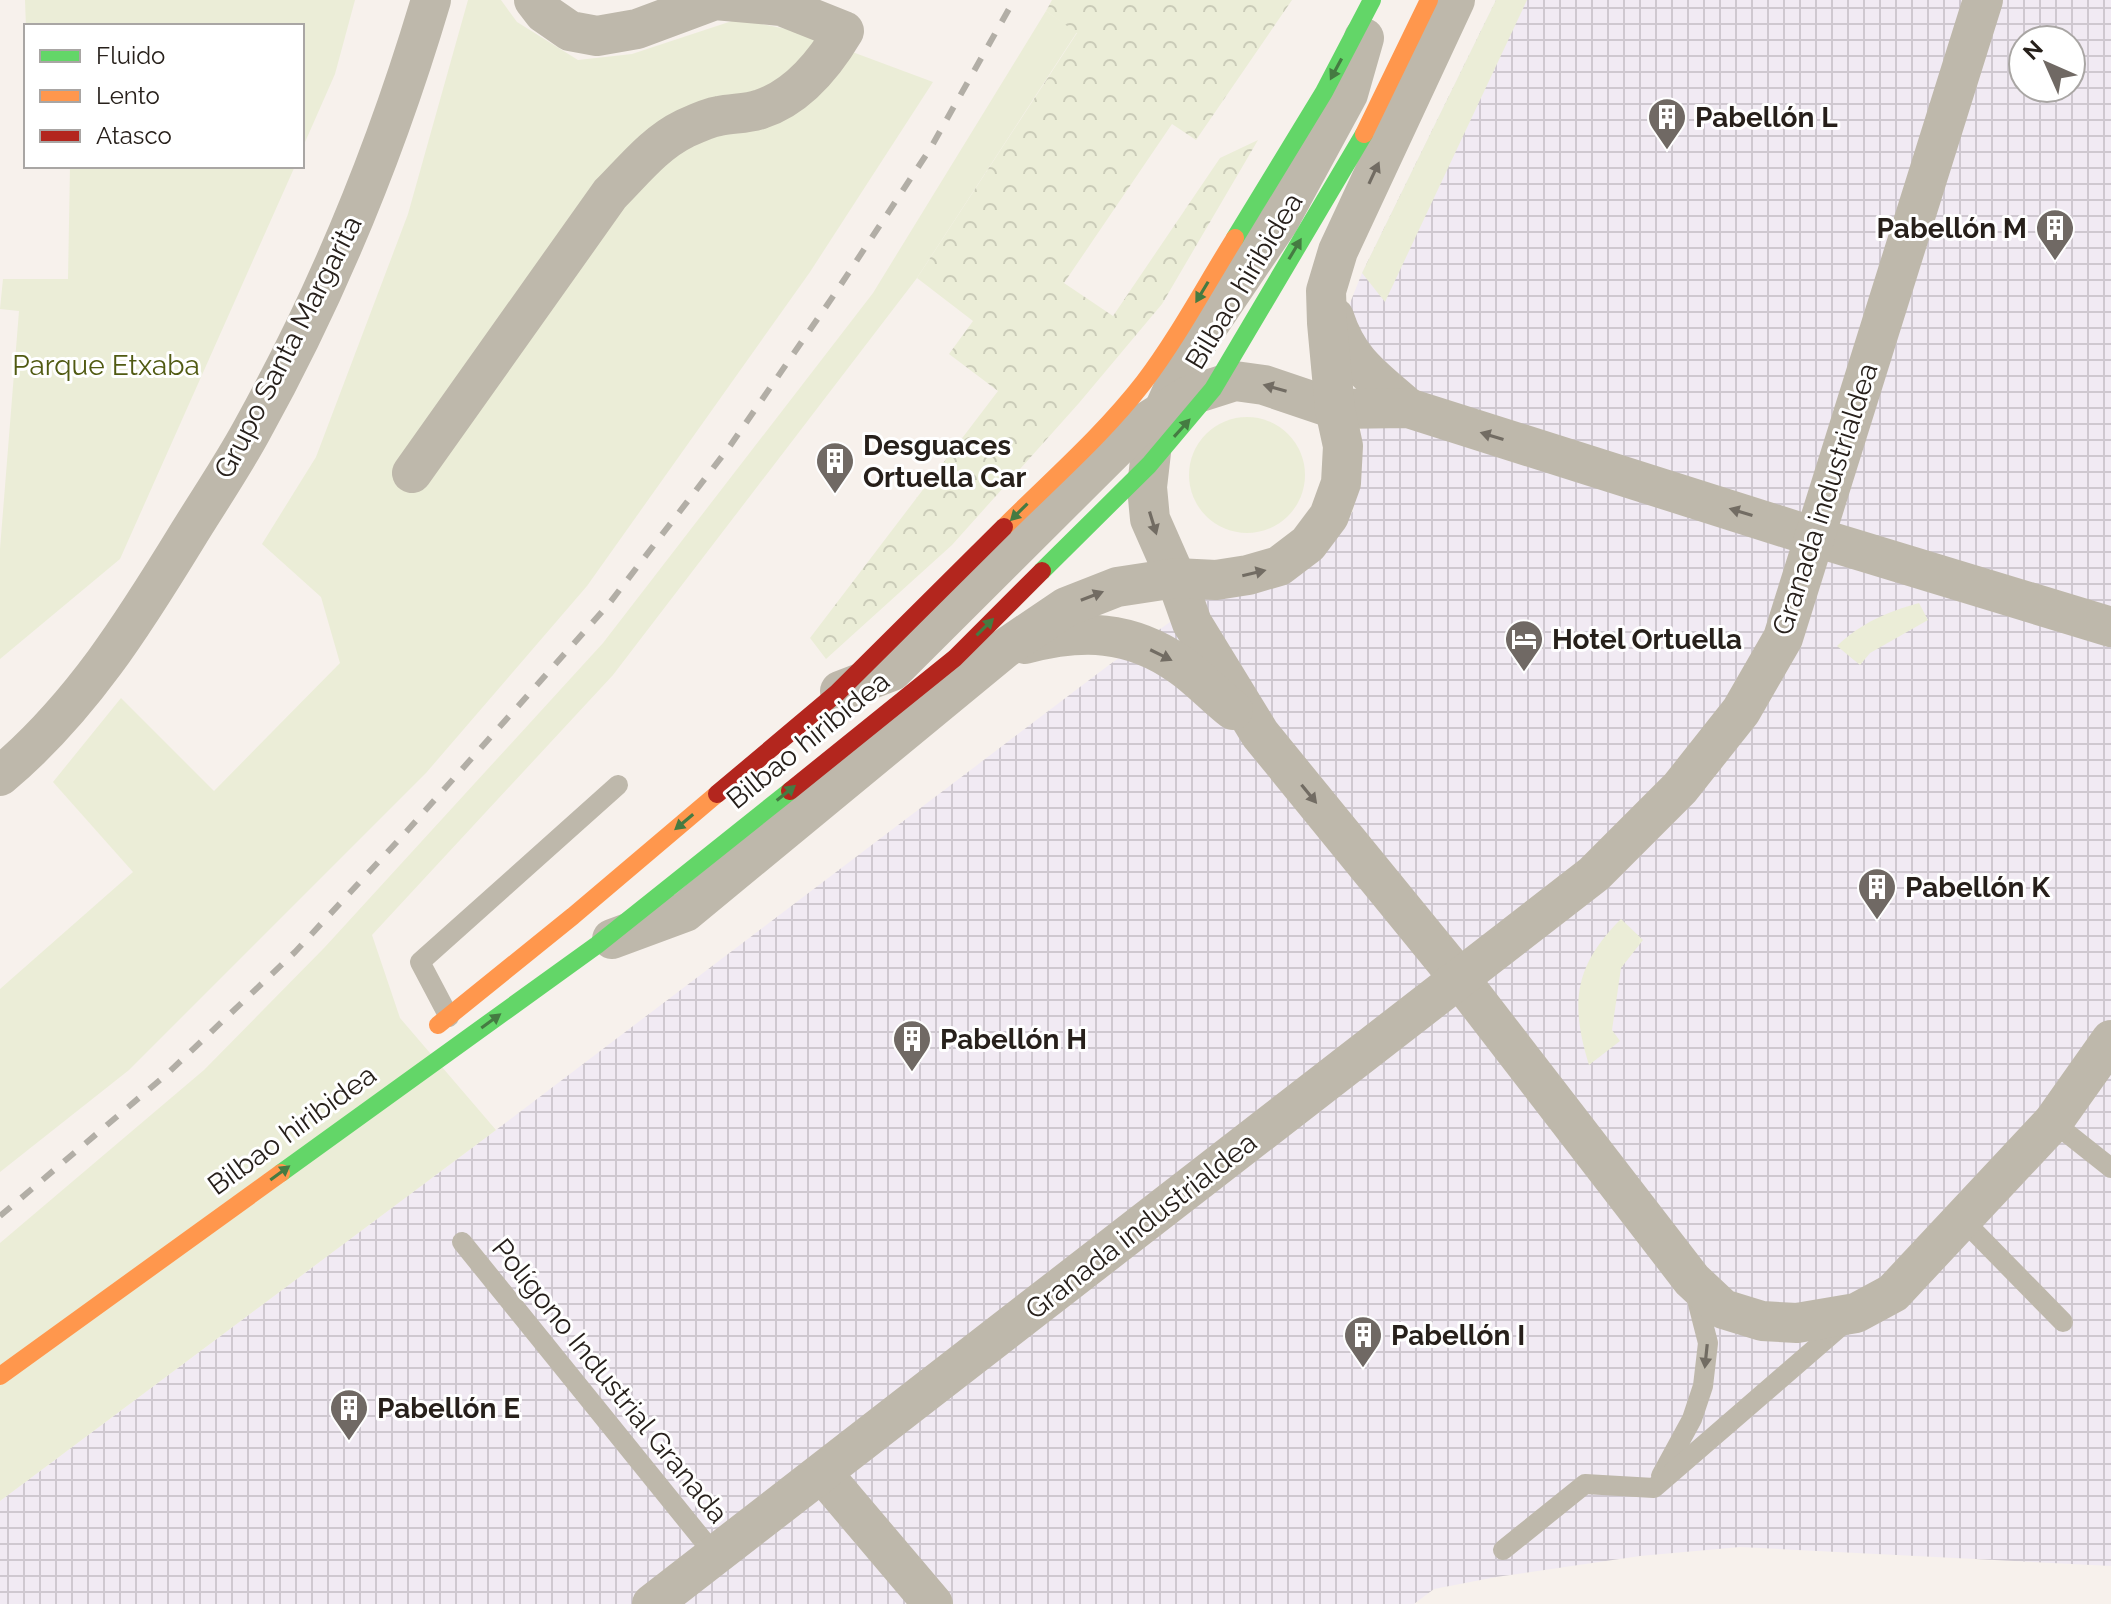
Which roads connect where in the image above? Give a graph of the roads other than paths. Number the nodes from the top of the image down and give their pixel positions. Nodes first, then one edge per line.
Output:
1 (431, 0) edge
2 (534, 0) edge
3 (1374, 0) edge
4 (1429, 0) edge
5 (1455, 0) edge
6 (1983, 0) edge
7 (1326, 291) junction
8 (1213, 389) junction
9 (1408, 408) junction
10 (1335, 409) junction
11 (1163, 412) junction
12 (1149, 465) junction
13 (412, 473) dead end
14 (1815, 537) junction
15 (1176, 578) junction
16 (2111, 627) edge
17 (1004, 649) junction
18 (837, 693) junction
19 (1260, 734) junction
20 (0, 776) edge
21 (618, 785) dead end
22 (597, 945) junction
23 (1459, 978) junction
24 (449, 1017) junction
25 (425, 1036) dead end
26 (2111, 1040) edge
27 (2053, 1122) junction
28 (303, 1134) dead end
29 (2111, 1168) edge
30 (1963, 1220) junction
31 (462, 1242) dead end
32 (1692, 1280) junction
33 (1856, 1313) junction
34 (2063, 1322) dead end
35 (35, 1349) junction
36 (0, 1376) edge
37 (822, 1473) junction
38 (1654, 1488) junction
39 (1503, 1550) dead end
40 (715, 1555) junction
41 (652, 1604) edge
42 (933, 1604) edge

1 - 20 street, Grupo Santa Margarita
2 - 13 street
3 - 11 street
3 -> 18 street, Bilbao hiribidea
8 -> 4 street, Bilbao hiribidea
7 -> 5 street
6 - 14 street, Granada industrialdea
7 - 9 street
7 - 10 street
10 -> 8 street
8 - 11 street
12 -> 8 street, Bilbao hiribidea
9 - 10 street
14 -> 9 street
15 -> 10 street
11 - 12 street
11 - 18 street
12 -> 15 street
22 -> 12 street, Bilbao hiribidea
14 - 16 street
14 - 23 street, Granada industrialdea
17 -> 15 street
15 - 19 street
17 -> 19 street
17 - 22 street
18 -> 24 street, Bilbao hiribidea
19 -> 23 street
21 - 24 lane
35 -> 22 street, Bilbao hiribidea
23 - 32 street
23 - 37 street, Granada industrialdea
24 - 25 street, Bilbao hiribidea
26 - 27 street
27 - 29 lane
27 - 30 street
28 - 35 street, Bilbao hiribidea
30 - 33 street
30 - 34 lane
31 - 40 lane, Polígono Industrial Granada
32 - 33 street
32 -> 38 lane
33 - 38 lane
35 - 36 street, Bilbao hiribidea
37 - 40 street, Granada industrialdea
37 - 42 street
38 - 39 lane
40 - 41 street, Granada industrialdea

